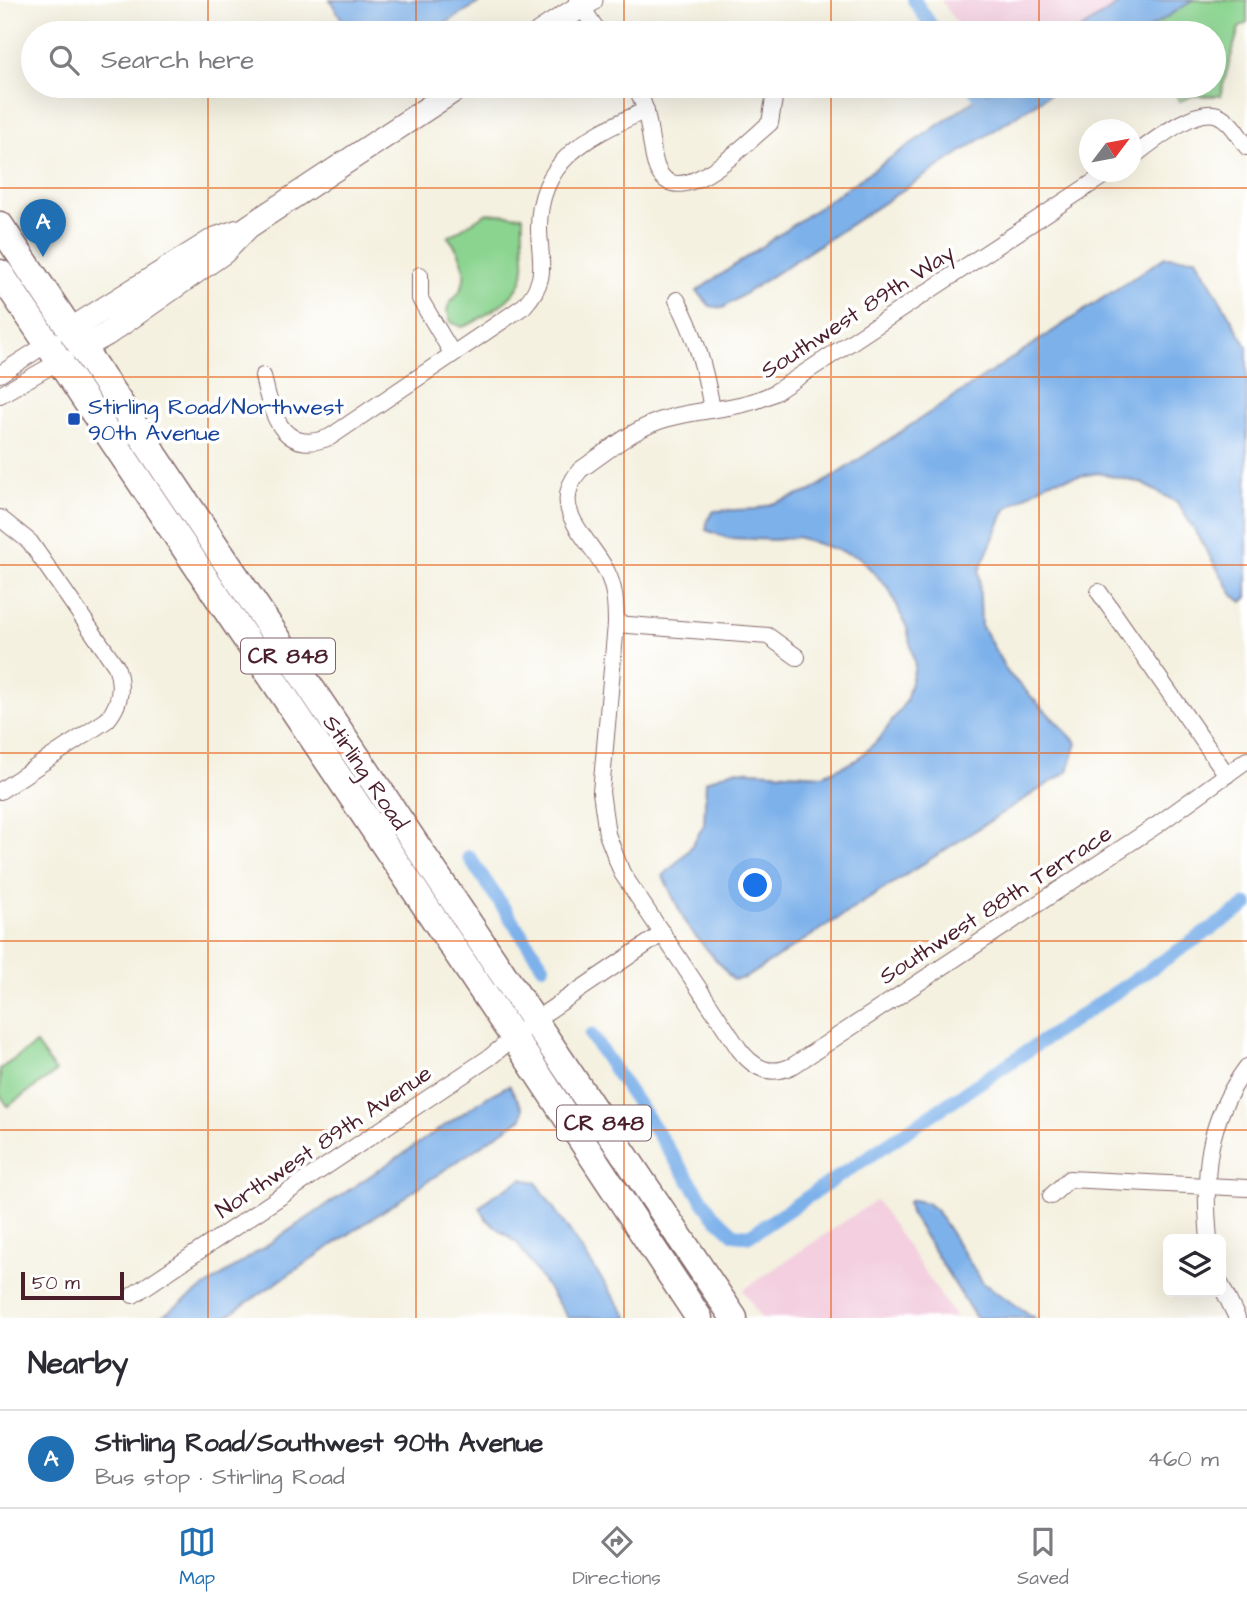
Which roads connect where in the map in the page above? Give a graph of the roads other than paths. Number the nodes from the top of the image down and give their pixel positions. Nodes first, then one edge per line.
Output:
1 (583, 2) edge
2 (557, 21) edge
3 (593, 21) edge
4 (443, 98) edge
5 (640, 98) edge
6 (774, 98) edge
7 (646, 110) junction
8 (1247, 147) edge
9 (1142, 150) edge
10 (1094, 182) edge
11 (0, 225) edge
12 (0, 273) edge
13 (420, 275) dead end
14 (677, 300) dead end
15 (65, 345) junction
16 (453, 353) junction
17 (0, 374) edge
18 (263, 376) dead end
19 (0, 395) edge
20 (712, 409) junction
21 (0, 518) edge
22 (1099, 592) dead end
23 (616, 624) junction
24 (797, 657) dead end
25 (1247, 760) edge
26 (1227, 775) junction
27 (0, 791) edge
28 (406, 833) junction
29 (389, 853) junction
30 (663, 933) junction
31 (535, 1020) junction
32 (514, 1038) junction
33 (1247, 1067) edge
34 (762, 1070) joint
35 (1205, 1186) junction
36 (1247, 1188) edge
37 (1051, 1196) dead end
38 (1209, 1234) edge
39 (133, 1295) dead end
40 (1226, 1295) edge
41 (699, 1318) edge
42 (734, 1318) edge
43 (1237, 1318) edge

1 - 2 street
1 - 3 street
4 - 15 street
5 - 7 street
6 - 7 street
7 - 16 street
8 - 9 street
10 - 20 street, Southwest 89th Way
11 - 15 main road, Stirling Road / CR 848
12 - 15 main road, Stirling Road / CR 848
13 - 16 street
14 - 20 street
15 - 17 street
15 - 19 street
15 - 28 main road, Stirling Road / CR 848
15 - 29 main road, Stirling Road / CR 848
16 - 18 street
20 - 23 street, Southwest 89th Way
21 - 27 street
22 - 26 street
23 - 24 street
23 - 30 street, Southwest 89th Way
25 - 26 street, Southwest 88th Terrace
26 - 34 street, Southwest 88th Terrace
28 - 29 main road
28 - 31 main road, Stirling Road / CR 848
29 - 32 main road, Stirling Road / CR 848
30 - 31 street, Northwest 89th Avenue
30 - 34 street, Southwest 89th Way
31 - 32 street, Northwest 89th Avenue
31 - 42 main road, Stirling Road / CR 848
32 - 39 street, Northwest 89th Avenue
32 - 41 main road, Stirling Road / CR 848
33 - 35 street
35 - 36 street
35 - 37 street
35 - 38 street
40 - 43 street

